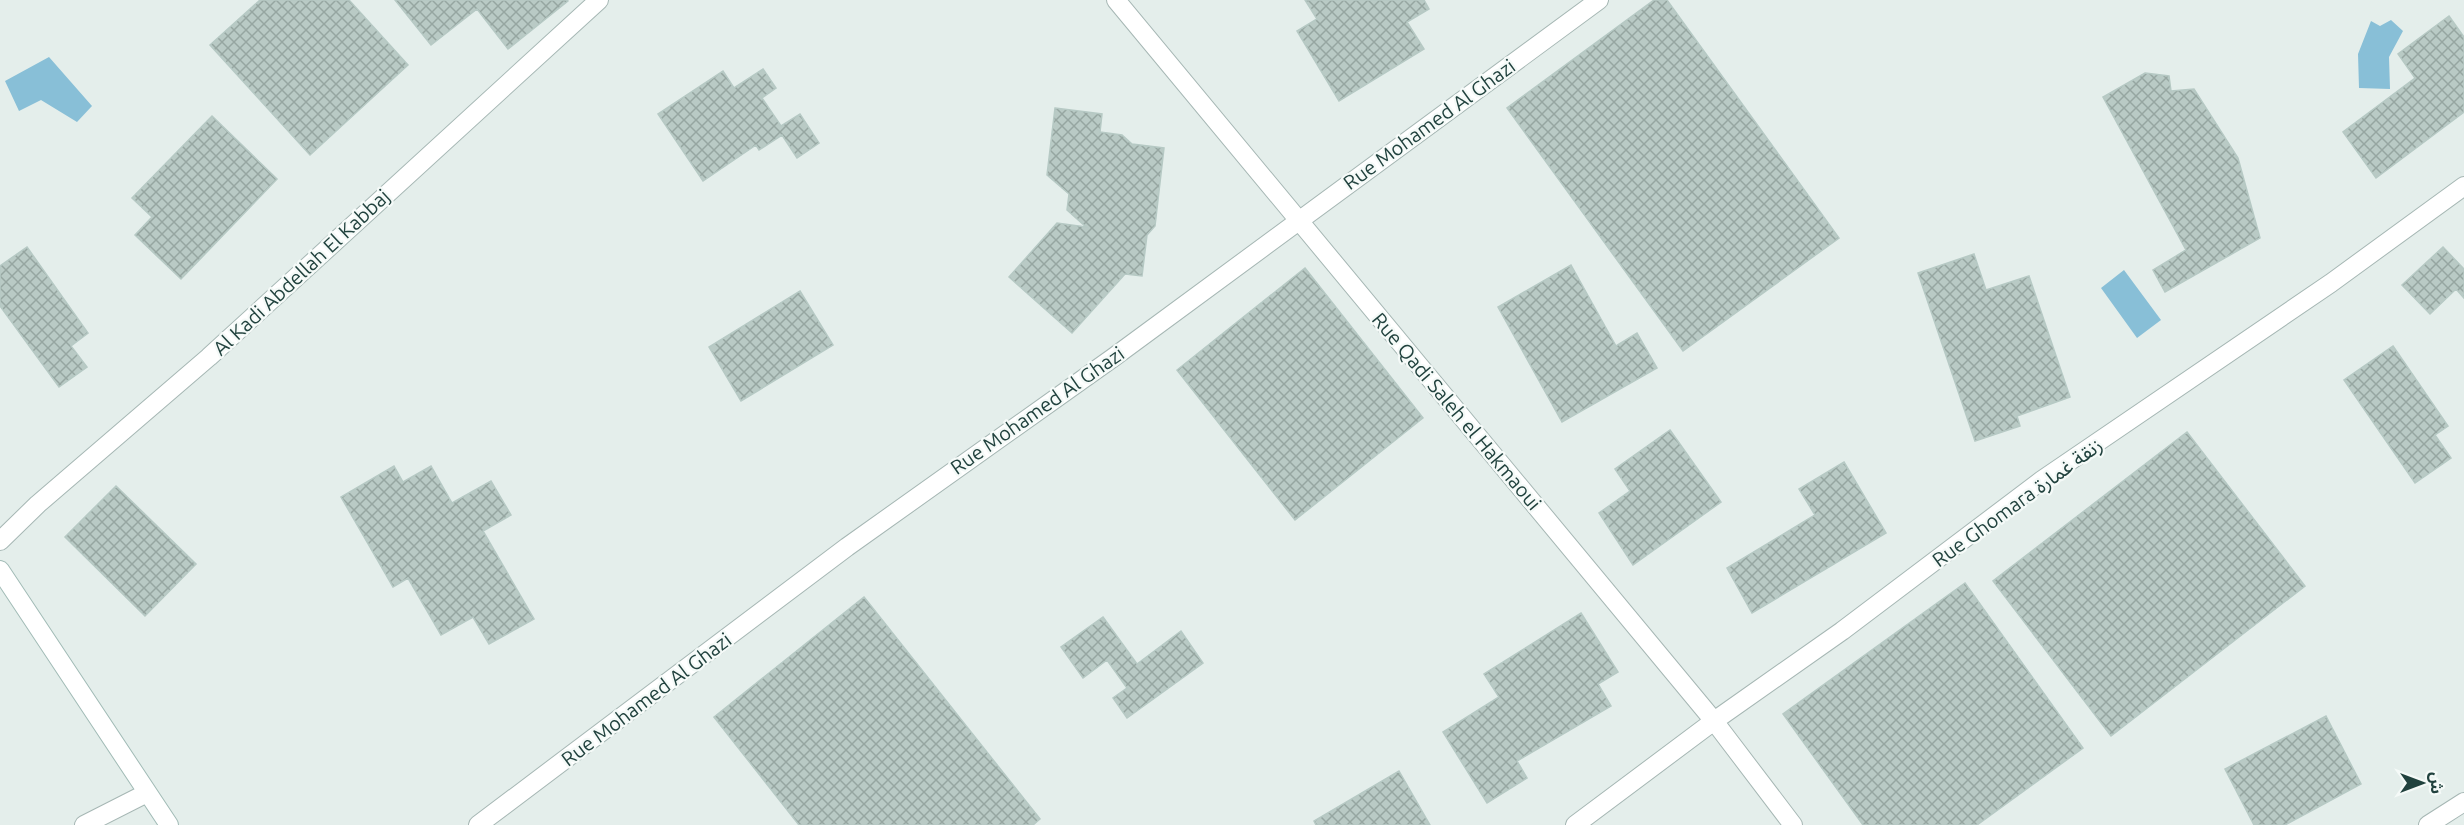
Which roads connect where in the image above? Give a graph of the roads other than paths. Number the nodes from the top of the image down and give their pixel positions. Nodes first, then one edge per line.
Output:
1 (599, 0) edge
2 (1116, 0) edge
3 (1599, 0) edge
4 (2464, 186) edge
5 (1296, 220) junction
6 (0, 541) edge
7 (0, 570) edge
8 (1714, 721) junction
9 (147, 793) junction
10 (2464, 802) edge
11 (84, 825) edge
12 (169, 825) edge
13 (478, 825) edge
14 (1575, 825) edge
15 (1793, 825) edge
16 (2428, 825) edge

1 - 6 street, Al Kadi Abdellah El Kabbaj
2 - 5 street, Rue Qadi Saleh el Hakmaoui
3 - 5 street, Rue Mohamed Al Ghazi
4 - 8 street, Rue Ghomara زنقة غمارة
5 - 8 street, Rue Qadi Saleh el Hakmaoui
5 - 13 street, Rue Mohamed Al Ghazi
7 - 9 street
8 - 14 street, Rue Ghomara زنقة غمارة
8 - 15 street, Rue Qadi Saleh el Hakmaoui
9 - 11 street
9 - 12 street
10 - 16 street

